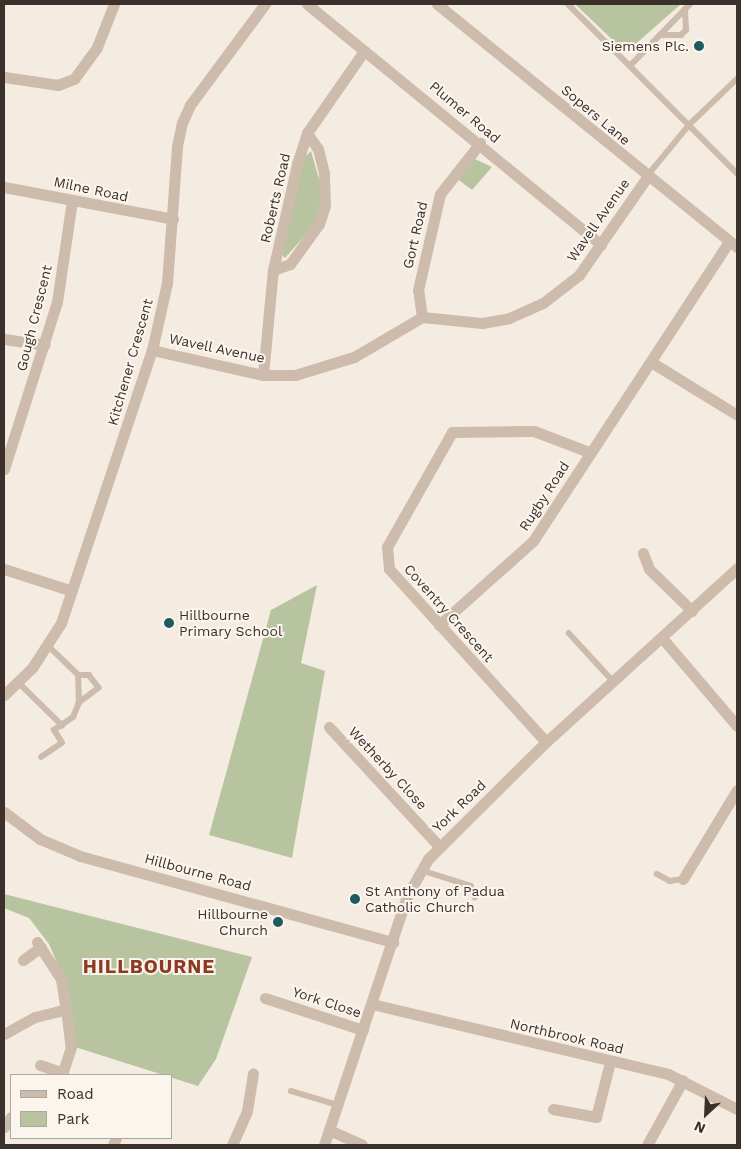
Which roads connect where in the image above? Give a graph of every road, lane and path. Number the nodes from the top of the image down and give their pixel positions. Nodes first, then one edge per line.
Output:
1 (114, 4) edge
2 (265, 4) edge
3 (307, 4) edge
4 (437, 4) edge
5 (568, 4) edge
6 (690, 4) edge
7 (685, 10) junction
8 (660, 35) junction
9 (364, 51) junction
10 (630, 66) junction
11 (4, 77) edge
12 (737, 79) edge
13 (689, 125) junction
14 (307, 133) junction
15 (480, 144) junction
16 (737, 173) edge
17 (647, 177) junction
18 (4, 187) edge
19 (72, 200) junction
20 (173, 219) junction
21 (733, 244) edge
22 (601, 245) junction
23 (274, 270) junction
24 (422, 317) junction
25 (4, 339) edge
26 (45, 345) junction
27 (152, 350) junction
28 (651, 362) junction
29 (263, 375) junction
30 (737, 415) edge
31 (589, 452) junction
32 (4, 469) edge
33 (642, 553) dead end
34 (737, 568) edge
35 (4, 569) edge
36 (72, 591) junction
37 (692, 611) junction
38 (440, 625) junction
39 (569, 633) dead end
40 (663, 639) junction
41 (48, 646) junction
42 (78, 675) junction
43 (18, 682) junction
44 (614, 682) junction
45 (4, 696) edge
46 (79, 703) junction
47 (62, 725) junction
48 (737, 726) edge
49 (334, 729) dead end
50 (546, 742) junction
51 (41, 758) dead end
52 (737, 790) edge
53 (4, 812) edge
54 (439, 846) junction
55 (422, 870) junction
56 (657, 874) dead end
57 (683, 879) joint
58 (475, 897) dead end
59 (393, 942) junction
60 (23, 960) dead end
61 (265, 998) dead end
62 (372, 1004) junction
63 (66, 1009) junction
64 (363, 1030) junction
65 (4, 1034) edge
66 (610, 1062) junction
67 (40, 1065) dead end
68 (254, 1073) dead end
69 (62, 1074) edge
70 (683, 1080) junction
71 (291, 1092) dead end
72 (338, 1105) junction
73 (553, 1109) dead end
74 (737, 1109) edge
75 (329, 1130) junction
76 (232, 1145) edge
77 (324, 1145) edge
78 (362, 1145) edge
79 (647, 1145) edge

1 - 11 street
2 - 20 street, Kitchener Crescent
3 - 9 street, Plumer Road
4 - 17 street, Sopers Lane
5 - 10 lane
6 - 7 lane
7 - 8 lane
7 - 8 lane
8 - 10 lane
9 - 14 street, Roberts Road
9 - 15 street, Plumer Road
10 - 13 lane
12 - 13 lane
13 - 16 lane
13 - 17 lane
14 - 23 street, Roberts Road
14 - 23 street
15 - 22 street, Plumer Road
15 - 24 street, Gort Road
17 - 21 street, Sopers Lane
17 - 22 street, Wavell Avenue
18 - 19 street, Milne Road
19 - 20 street, Milne Road
19 - 26 street, Gough Crescent
20 - 27 street, Kitchener Crescent
21 - 28 street, Rugby Road
22 - 24 street, Wavell Avenue
23 - 29 street, Roberts Road
24 - 29 street, Wavell Avenue
25 - 26 street
26 - 32 street, Gough Crescent
27 - 29 street, Wavell Avenue
27 - 36 street, Kitchener Crescent
28 - 30 street
28 - 31 street, Rugby Road
31 - 38 street, Rugby Road
31 - 38 street, Coventry Crescent
33 - 37 street
34 - 37 street, York Road
35 - 36 street
36 - 41 street, Kitchener Crescent
37 - 40 street, York Road
38 - 50 street, Coventry Crescent
39 - 44 lane
40 - 44 street, York Road
40 - 48 street
41 - 42 lane
41 - 43 street, Kitchener Crescent
42 - 46 lane
42 - 46 lane
43 - 45 street, Kitchener Crescent
43 - 47 lane
44 - 50 street, York Road
46 - 47 lane
47 - 51 lane
49 - 54 street, Wetherby Close
50 - 54 street, York Road
52 - 57 street
53 - 59 street, Hillbourne Road
54 - 55 street, York Road
55 - 58 lane
55 - 59 street, York Road
56 - 57 lane
59 - 62 street, York Road
60 - 63 street
61 - 64 street, York Close
62 - 64 street, York Road
62 - 66 street, Northbrook Road
63 - 65 street
63 - 69 street
64 - 72 street, York Road
66 - 70 street, Northbrook Road
66 - 73 street
67 - 69 street
68 - 76 street
70 - 74 street, Northbrook Road
70 - 79 street
71 - 72 lane
72 - 75 street, York Road
75 - 77 street, York Road
75 - 78 street

